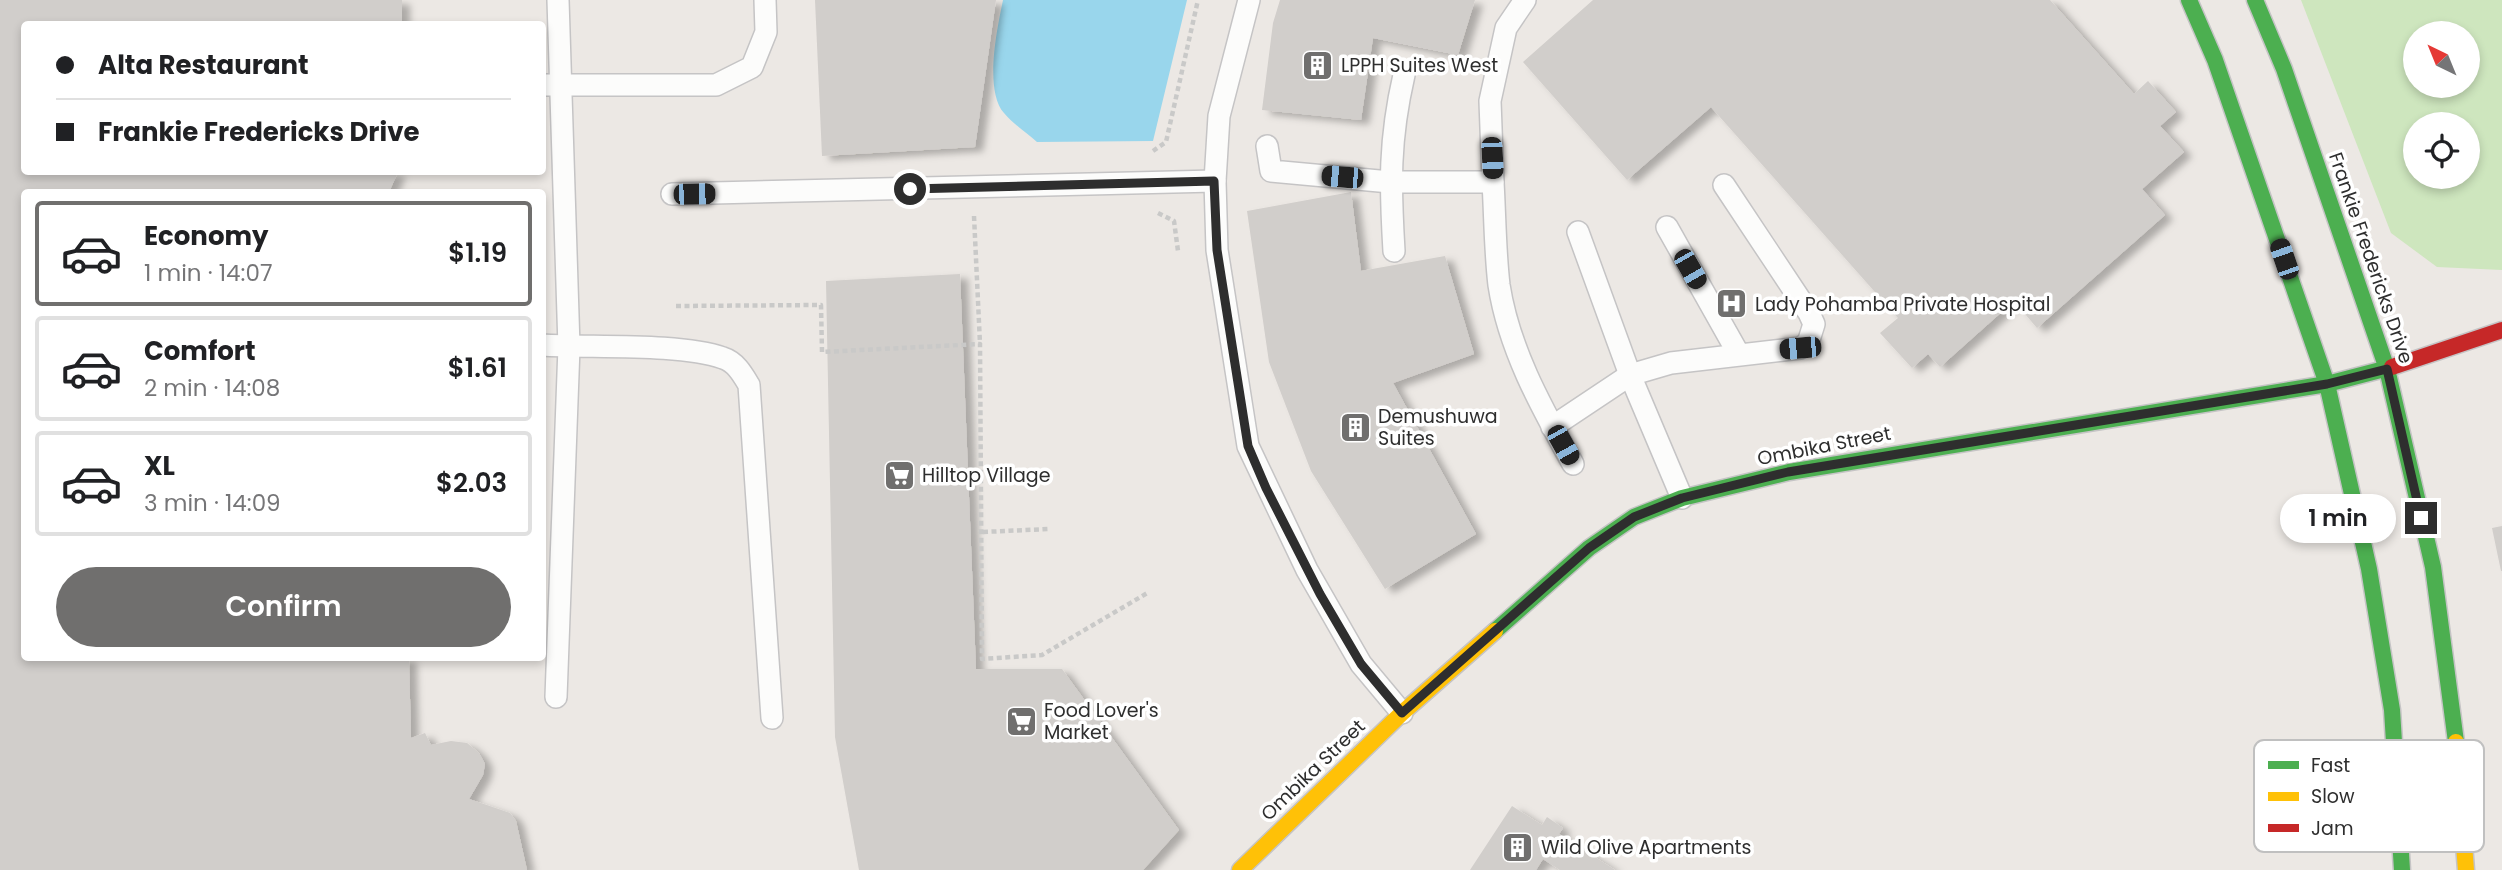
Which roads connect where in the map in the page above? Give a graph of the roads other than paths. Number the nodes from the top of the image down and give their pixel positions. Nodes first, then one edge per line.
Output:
1 (558, 0) edge
2 (765, 0) edge
3 (1249, 0) edge
4 (1525, 0) edge
5 (2189, 0) edge
6 (2255, 0) edge
7 (1404, 75) dead end
8 (552, 85) edge
9 (1267, 146) dead end
10 (1214, 181) junction
11 (1390, 182) junction
12 (1493, 182) junction
13 (1724, 184) dead end
14 (672, 194) dead end
15 (1667, 228) dead end
16 (1578, 232) dead end
17 (1394, 251) dead end
18 (2502, 330) edge
19 (546, 345) edge
20 (569, 347) junction
21 (1738, 353) junction
22 (2387, 369) junction
23 (1630, 375) junction
24 (2327, 384) junction
25 (1552, 427) junction
26 (1573, 464) dead end
27 (1682, 498) junction
28 (556, 697) dead end
29 (1402, 713) junction
30 (772, 718) dead end
31 (2394, 740) edge
32 (2456, 740) edge
33 (2401, 852) edge
34 (2465, 852) edge
35 (1240, 870) edge
36 (2402, 870) edge
37 (2466, 870) edge

1 - 8 lane
2 - 8 lane
3 - 10 lane
4 - 12 lane
5 - 24 main road
6 - 22 main road, Frankie Fredericks Drive
7 - 11 lane
8 - 20 lane
9 - 11 lane
10 - 14 lane
10 - 29 lane
11 - 12 lane
11 - 17 lane
12 - 25 lane
13 - 21 lane
15 - 21 lane
16 - 23 lane
18 - 22 main road, Ombika Street
19 - 20 lane
20 - 28 lane
20 - 30 lane
21 - 23 lane
22 - 24 main road, Ombika Street
22 - 32 main road, Frankie Fredericks Drive
23 - 25 lane
23 - 27 lane
24 - 27 main road, Ombika Street
24 - 31 main road
25 - 26 lane
27 - 29 main road, Ombika Street
29 - 35 main road, Ombika Street
33 - 36 main road
34 - 37 main road, Frankie Fredericks Drive

